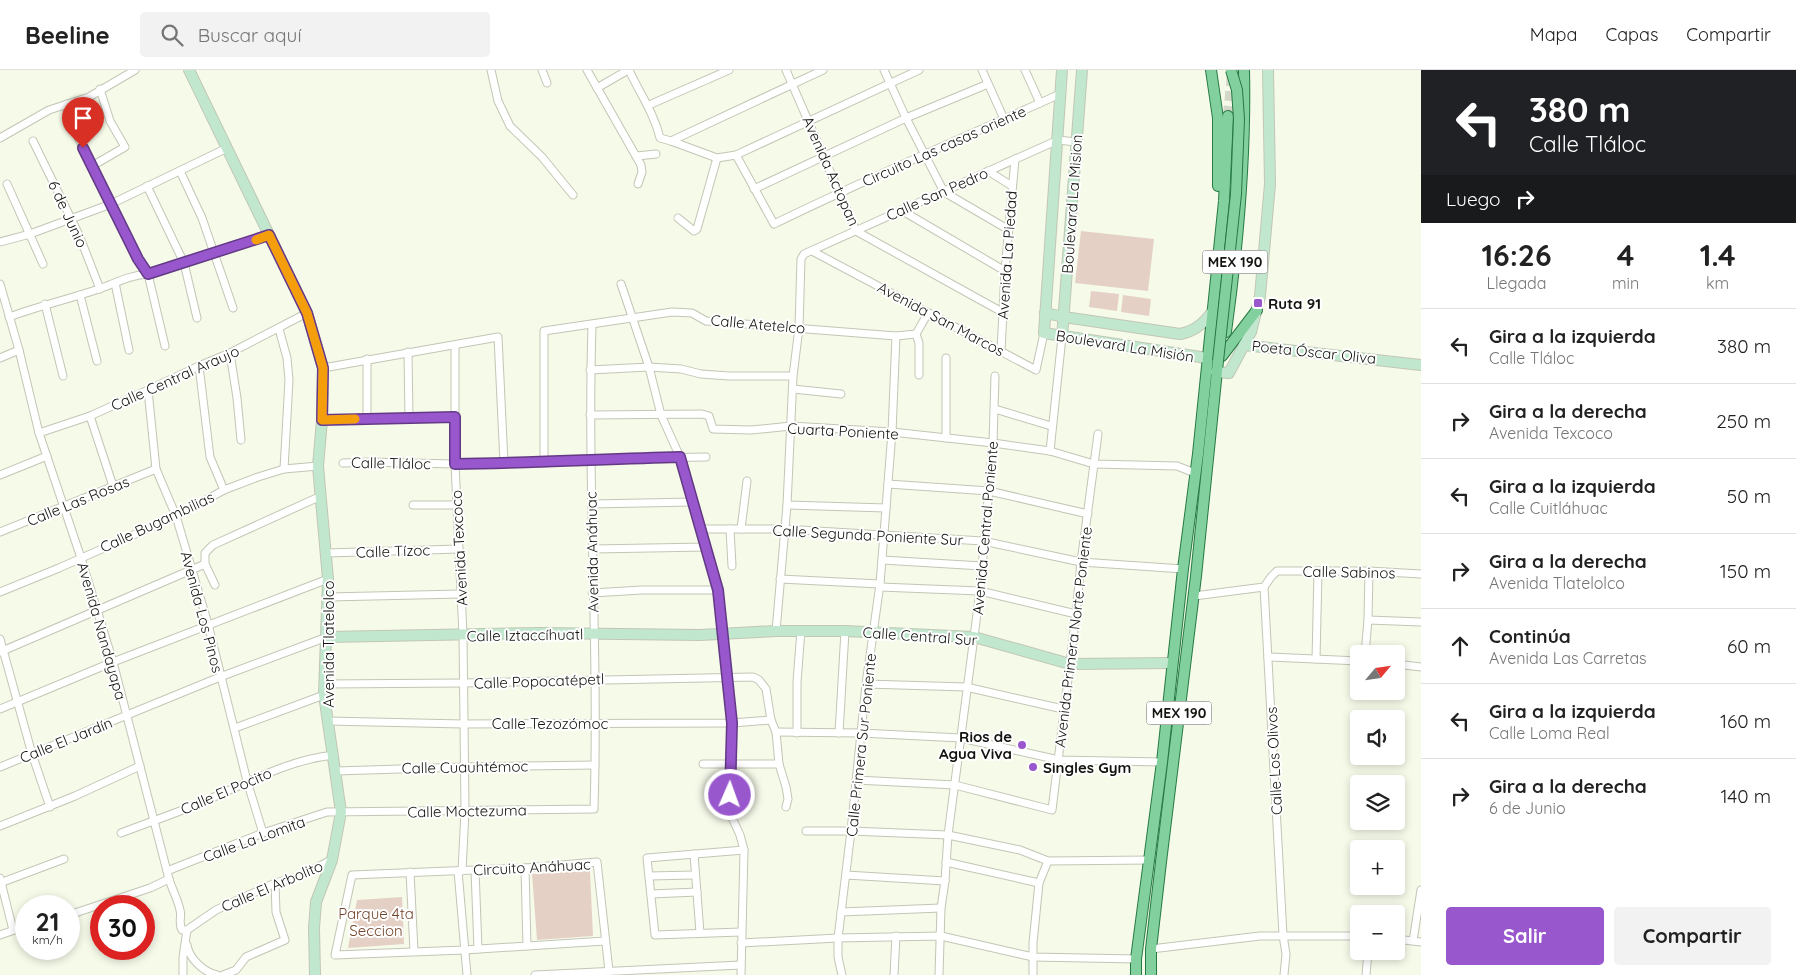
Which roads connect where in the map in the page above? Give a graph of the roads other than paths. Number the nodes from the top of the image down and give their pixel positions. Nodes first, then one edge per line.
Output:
1 (135, 70) edge
2 (189, 70) edge
3 (490, 70) edge
4 (542, 70) edge
5 (588, 70) edge
6 (628, 70) edge
7 (729, 70) edge
8 (786, 70) edge
9 (823, 70) edge
10 (884, 70) edge
11 (919, 70) edge
12 (982, 70) edge
13 (1025, 70) edge
14 (1062, 70) edge
15 (1082, 70) edge
16 (1211, 70) edge
17 (1231, 70) edge
18 (1244, 70) edge
19 (1268, 70) edge
20 (547, 83) dead end
21 (792, 84) junction
22 (891, 84) junction
23 (988, 84) junction
24 (597, 88) junction
25 (100, 89) junction
26 (1060, 94) junction
27 (1040, 103) junction
28 (67, 104) junction
29 (649, 105) junction
30 (1228, 116) tunnel mouth
31 (906, 118) junction
32 (1004, 119) junction
33 (808, 120) junction
34 (0, 138) edge
35 (671, 140) junction
36 (1058, 140) junction
37 (33, 142) dead end
38 (1076, 142) junction
39 (227, 148) junction
40 (656, 154) dead end
41 (736, 155) junction
42 (925, 155) junction
43 (637, 156) junction
44 (825, 157) junction
45 (717, 158) junction
46 (1015, 159) junction
47 (92, 166) junction
48 (180, 171) junction
49 (988, 171) junction
50 (7, 184) dead end
51 (638, 184) dead end
52 (147, 186) junction
53 (1012, 186) junction
54 (754, 189) junction
55 (840, 192) junction
56 (944, 192) junction
57 (572, 195) dead end
58 (111, 204) junction
59 (901, 210) junction
60 (678, 218) dead end
61 (71, 219) junction
62 (1009, 230) junction
63 (856, 231) junction
64 (30, 234) junction
65 (269, 235) junction
66 (0, 242) edge
67 (812, 251) junction
68 (214, 252) junction
69 (184, 262) junction
70 (43, 264) dead end
71 (1216, 267) junction
72 (1005, 271) junction
73 (148, 274) junction
74 (115, 283) junction
75 (0, 284) edge
76 (621, 284) dead end
77 (100, 288) junction
78 (80, 295) junction
79 (46, 304) junction
80 (3, 306) edge
81 (233, 308) dead end
82 (1257, 310) junction
83 (1002, 312) junction
84 (1212, 312) junction
85 (307, 313) junction
86 (928, 313) junction
87 (1045, 313) junction
88 (9, 317) junction
89 (1064, 317) junction
90 (197, 318) dead end
91 (634, 319) junction
92 (592, 325) junction
93 (798, 328) junction
94 (279, 329) junction
95 (1044, 333) junction
96 (916, 334) junction
97 (896, 336) junction
98 (1062, 337) junction
99 (1244, 345) junction
100 (165, 346) dead end
101 (455, 346) junction
102 (19, 350) junction
103 (128, 350) dead end
104 (1001, 350) junction
105 (408, 352) junction
106 (230, 353) junction
107 (0, 358) edge
108 (946, 358) dead end
109 (1207, 358) junction
110 (367, 359) junction
111 (97, 361) dead end
112 (1219, 365) junction
113 (1421, 365) edge
114 (199, 366) junction
115 (649, 367) junction
116 (323, 368) junction
117 (590, 370) junction
118 (919, 374) dead end
119 (64, 376) dead end
120 (793, 376) junction
121 (995, 376) dead end
122 (793, 389) junction
123 (148, 390) junction
124 (841, 394) dead end
125 (995, 409) junction
126 (590, 415) junction
127 (661, 415) junction
128 (90, 416) junction
129 (455, 417) junction
130 (367, 418) junction
131 (409, 419) junction
132 (322, 420) junction
133 (791, 426) junction
134 (1052, 426) junction
135 (892, 432) junction
136 (39, 433) junction
137 (1098, 434) dead end
138 (946, 438) junction
139 (241, 440) dead end
140 (993, 443) junction
141 (1050, 452) junction
142 (47, 456) junction
143 (680, 457) junction
144 (706, 457) dead end
145 (591, 459) junction
146 (342, 463) dead end
147 (504, 463) junction
148 (544, 463) junction
149 (455, 464) junction
150 (1094, 464) junction
151 (318, 466) junction
152 (156, 469) junction
153 (284, 469) junction
154 (1195, 473) junction
155 (0, 475) edge
156 (747, 481) dead end
157 (888, 484) junction
158 (112, 486) junction
159 (224, 490) junction
160 (989, 491) junction
161 (321, 496) junction
162 (693, 502) junction
163 (592, 504) junction
164 (413, 505) dead end
165 (458, 505) junction
166 (787, 505) junction
167 (64, 508) junction
168 (886, 508) junction
169 (1088, 514) junction
170 (176, 516) junction
171 (700, 529) junction
172 (730, 529) junction
173 (741, 529) junction
174 (784, 529) junction
175 (0, 532) edge
176 (884, 536) junction
177 (984, 541) junction
178 (706, 547) junction
179 (459, 549) junction
180 (593, 549) junction
181 (327, 553) junction
182 (81, 558) junction
183 (882, 560) junction
184 (1081, 562) junction
185 (205, 564) junction
186 (732, 566) dead end
187 (982, 566) junction
188 (1183, 569) junction
189 (191, 570) junction
190 (1369, 571) junction
191 (1318, 572) junction
192 (1421, 574) edge
193 (328, 579) junction
194 (780, 579) junction
195 (215, 585) dead end
196 (880, 586) junction
197 (1264, 587) junction
198 (718, 590) junction
199 (980, 591) junction
200 (0, 592) edge
201 (592, 593) junction
202 (461, 594) junction
203 (1194, 596) junction
204 (328, 597) junction
205 (96, 610) junction
206 (1076, 614) junction
207 (1368, 620) junction
208 (1421, 622) edge
209 (208, 624) junction
210 (801, 630) junction
211 (776, 631) junction
212 (845, 631) junction
213 (874, 632) junction
214 (593, 634) junction
215 (724, 634) junction
216 (463, 635) junction
217 (327, 637) junction
218 (974, 637) junction
219 (0, 639) edge
220 (1366, 645) edge
221 (2, 651) edge
222 (1268, 657) junction
223 (1316, 659) junction
224 (1350, 661) edge
225 (113, 662) junction
226 (1172, 663) junction
227 (1070, 664) junction
228 (1405, 665) edge
229 (1421, 667) edge
230 (220, 677) junction
231 (727, 678) junction
232 (594, 679) junction
233 (463, 683) junction
234 (324, 684) junction
235 (866, 684) junction
236 (966, 687) junction
237 (324, 695) junction
238 (18, 702) junction
239 (0, 709) edge
240 (1063, 709) junction
241 (127, 716) junction
242 (772, 720) junction
243 (328, 721) junction
244 (595, 723) junction
245 (732, 723) junction
246 (463, 724) junction
247 (234, 728) junction
248 (776, 732) junction
249 (797, 733) junction
250 (839, 733) junction
251 (862, 733) junction
252 (960, 738) junction
253 (32, 754) junction
254 (334, 755) junction
255 (1058, 760) junction
256 (1162, 762) junction
257 (703, 764) dead end
258 (731, 764) junction
259 (779, 764) junction
260 (595, 765) junction
261 (140, 766) junction
262 (0, 767) edge
263 (464, 767) junction
264 (336, 771) junction
265 (856, 780) junction
266 (247, 781) junction
267 (955, 785) junction
268 (50, 807) junction
269 (786, 807) dead end
270 (594, 810) joint
271 (465, 811) junction
272 (341, 812) junction
273 (154, 820) junction
274 (0, 826) edge
275 (806, 831) dead end
276 (851, 831) junction
277 (121, 833) dead end
278 (263, 833) junction
279 (948, 835) junction
280 (744, 850) junction
281 (694, 854) junction
282 (64, 859) dead end
283 (332, 860) junction
284 (1149, 860) junction
285 (1048, 861) junction
286 (946, 862) junction
287 (524, 868) junction
288 (475, 870) junction
289 (460, 871) junction
290 (410, 872) junction
291 (168, 875) junction
292 (695, 875) junction
293 (846, 875) junction
294 (649, 876) junction
295 (0, 881) edge
296 (945, 882) junction
297 (275, 883) junction
298 (1039, 883) junction
299 (696, 892) junction
300 (1421, 893) edge
301 (651, 894) junction
302 (941, 908) junction
303 (80, 911) edge
304 (841, 912) junction
305 (13, 930) joint
306 (187, 930) junction
307 (741, 932) junction
308 (700, 934) junction
309 (1283, 935) junction
310 (0, 936) edge
311 (896, 936) junction
312 (941, 936) junction
313 (1350, 936) edge
314 (838, 938) junction
315 (605, 941) junction
316 (1417, 942) edge
317 (186, 943) junction
318 (741, 943) junction
319 (527, 946) junction
320 (478, 949) junction
321 (1152, 949) junction
322 (464, 950) junction
323 (414, 951) junction
324 (1033, 957) junction
325 (1136, 959) junction
326 (1367, 960) edge
327 (741, 965) junction
328 (609, 971) junction
329 (182, 975) edge
330 (217, 975) edge
331 (224, 975) edge
332 (315, 975) edge
333 (466, 975) edge
334 (536, 975) edge
335 (741, 975) edge
336 (842, 975) edge
337 (894, 975) edge
338 (940, 975) edge
339 (1033, 975) edge
340 (1136, 975) edge
341 (1150, 975) edge
342 (1284, 975) edge
343 (1366, 975) edge

1 - 25 street
2 - 39 street, Avenida Tlatelolco
3 - 57 street
4 - 20 street
5 - 24 street
6 - 24 street
6 - 29 street
7 - 29 street
8 - 21 street, Avenida Actopan
9 - 21 street
10 - 22 street
11 - 22 street
12 - 23 street
13 - 27 street
14 - 26 street, Boulevard La Mision
15 - 38 street, Boulevard La Mision
16 - 71 main road
17 - 112 main road, MEX 190, bridge
18 - 112 main road, MEX 190
19 - 82 street, Poeta Óscar Oliva
21 - 33 street, Avenida Actopan
21 - 35 street
22 - 31 street
22 - 33 street
23 - 31 street
23 - 32 street
24 - 43 street
25 - 28 street
25 - 47 street
26 - 27 street, Circuito Las casas oriente
26 - 36 street, Boulevard La Mision
27 - 32 street, Circuito Las casas oriente
28 - 34 street
28 - 47 street
29 - 35 street
30 - 71 main road, MEX 190
31 - 42 street
31 - 44 street
32 - 42 street, Circuito Las casas oriente
33 - 41 street
33 - 44 street, Avenida Actopan
35 - 45 street
36 - 38 street
36 - 46 street, Calle San Pedro
36 - 87 street, Boulevard La Mision
37 - 61 street, 6 de Junio
38 - 89 street, Boulevard La Mision
39 - 48 street
39 - 65 street, Avenida Tlatelolco
40 - 43 street
41 - 45 street
41 - 54 street
42 - 55 street, Circuito Las casas oriente
42 - 56 street
43 - 51 street
44 - 54 street
44 - 55 street, Avenida Actopan
45 - 60 street
46 - 49 street, Calle San Pedro
46 - 53 street, Avenida La Piedad
47 - 58 street
48 - 52 street
48 - 68 street
49 - 53 street
49 - 56 street, Calle San Pedro
50 - 64 street
52 - 58 street
52 - 69 street
53 - 62 street, Avenida La Piedad
54 - 55 street, Circuito Las casas oriente
55 - 63 street, Avenida Actopan
56 - 59 street, Calle San Pedro
56 - 62 street
58 - 61 street
58 - 73 street
59 - 63 street, Calle San Pedro
59 - 72 street
61 - 64 street
61 - 77 street, 6 de Junio
62 - 72 street, Avenida La Piedad
63 - 67 street, Calle San Pedro
63 - 83 street, Avenida Actopan
64 - 66 street
64 - 70 street
65 - 68 street
65 - 85 street, Avenida Tlatelolco
67 - 86 street, Avenida San Marcos
67 - 93 street, Calle San Pedro
68 - 69 street
68 - 81 street
69 - 73 street
69 - 90 street
71 - 84 main road, MEX 190
72 - 83 street, Avenida La Piedad
73 - 74 street
73 - 100 street
74 - 77 street
74 - 103 street
75 - 80 street, Avenida Nandayapa
76 - 91 street
77 - 78 street
78 - 79 street
78 - 111 street
79 - 88 street
79 - 119 street
80 - 88 street, Avenida Nandayapa
82 - 99 street, Poeta Óscar Oliva
82 - 112 main road
83 - 104 street, Avenida La Piedad
84 - 89 street, Boulevard La Misión
84 - 109 main road, MEX 190
85 - 94 street, Calle Central Araujo
85 - 116 street, Avenida Tlatelolco
86 - 96 street
86 - 104 street, Avenida San Marcos
87 - 89 street, Boulevard La Misión
87 - 95 street, Boulevard La Mision
88 - 102 street, Avenida Nandayapa
89 - 98 street, Boulevard La Mision
91 - 92 street, Calle Atetelco
91 - 93 street, Calle Atetelco
91 - 115 street
92 - 117 street, Avenida Anáhuac
92 - 148 street, Calle Atetelco
93 - 97 street, Calle Atetelco
93 - 120 street
94 - 106 street, Calle Central Araujo
94 - 153 street
95 - 98 street, Boulevard La Misión
95 - 104 street, Avenida San Marcos
96 - 97 street, Calle Atetelco
96 - 118 street
97 - 135 street, Calle Primera Sur Poniente
98 - 109 street, Boulevard La Misión
98 - 134 street
99 - 112 street
99 - 113 street, Poeta Óscar Oliva
101 - 105 street
101 - 129 street, Avenida Texcoco
101 - 147 street
102 - 107 street
102 - 136 street, Avenida Nandayapa
105 - 110 street
105 - 131 street
106 - 114 street, Calle Central Araujo
106 - 139 street
108 - 138 street
109 - 154 main road, MEX 190
110 - 116 street
110 - 130 street
112 - 203 main road, MEX 190
114 - 123 street, Calle Central Araujo
114 - 159 street
115 - 117 street
115 - 120 street
115 - 127 street
116 - 132 street, Avenida Tlatelolco
117 - 126 street, Avenida Anáhuac
120 - 122 street
121 - 125 street, Avenida Central Poniente
122 - 124 street
122 - 133 street
123 - 128 street, Calle Central Araujo
123 - 152 street, Avenida Los Pinos
125 - 134 street
125 - 140 street, Avenida Central Poniente
126 - 127 street
126 - 145 street, Avenida Anáhuac
127 - 133 street, Cuarta Poniente
127 - 143 street
128 - 136 street, Calle Central Araujo
128 - 158 street
129 - 131 street
129 - 149 street, Avenida Texcoco
130 - 131 street
130 - 132 street
132 - 151 street, Avenida Tlatelolco
133 - 135 street, Cuarta Poniente
133 - 166 street
134 - 141 street
135 - 138 street, Cuarta Poniente
135 - 157 street, Calle Primera Sur Poniente
136 - 142 street, Avenida Nandayapa
137 - 150 street, Avenida Primera Norte Poniente
138 - 140 street, Cuarta Poniente
140 - 141 street, Cuarta Poniente
140 - 160 street, Avenida Central Poniente
141 - 150 street
142 - 155 street
142 - 167 street, Avenida Nandayapa
143 - 144 street, Calle Tláloc
143 - 145 street, Calle Tláloc
143 - 162 street
145 - 148 street, Calle Tláloc
145 - 163 street, Avenida Anáhuac
146 - 149 street, Calle Tláloc
147 - 148 street, Calle Tláloc
147 - 149 street, Calle Tláloc
149 - 165 street, Avenida Texcoco
150 - 154 street
150 - 169 street, Avenida Primera Norte Poniente
151 - 153 street, Calle Bugambilias
151 - 161 street, Avenida Tlatelolco
152 - 158 street, Calle Las Rosas
152 - 170 street, Avenida Los Pinos
153 - 159 street, Calle Bugambilias
154 - 188 main road, MEX 190
156 - 173 street
157 - 160 street
157 - 168 street, Calle Primera Sur Poniente
158 - 167 street, Calle Las Rosas
159 - 170 street, Calle Bugambilias
160 - 169 street
160 - 177 street, Avenida Central Poniente
161 - 181 street, Avenida Tlatelolco
161 - 185 street
162 - 163 street
162 - 171 street
163 - 180 street, Avenida Anáhuac
164 - 165 street
165 - 179 street, Avenida Texcoco
166 - 168 street
166 - 174 street
167 - 175 street, Calle Las Rosas
167 - 182 street, Avenida Nandayapa
168 - 176 street, Calle Primera Sur Poniente
169 - 184 street, Avenida Primera Norte Poniente
170 - 182 street, Calle Bugambilias
170 - 189 street, Avenida Los Pinos
171 - 172 street, Calle Segunda Poniente Sur
171 - 178 street
172 - 173 street, Calle Segunda Poniente Sur
172 - 186 street
173 - 174 street, Calle Segunda Poniente Sur
174 - 176 street, Calle Segunda Poniente Sur
174 - 194 street
176 - 177 street, Calle Segunda Poniente Sur
176 - 183 street, Calle Primera Sur Poniente
177 - 184 street, Calle Segunda Poniente Sur
177 - 187 street, Avenida Central Poniente
178 - 180 street
178 - 198 street
179 - 181 street, Calle Tízoc
179 - 202 street, Avenida Texcoco
180 - 201 street, Avenida Anáhuac
181 - 193 street, Avenida Tlatelolco
182 - 200 street, Calle Bugambilias
182 - 205 street, Avenida Nandayapa
183 - 187 street
183 - 196 street, Calle Primera Sur Poniente
184 - 188 street, Calle Segunda Poniente Sur
184 - 206 street, Avenida Primera Norte Poniente
185 - 189 street
185 - 195 street
187 - 199 street, Avenida Central Poniente
188 - 226 main road, MEX 190
189 - 205 street
189 - 209 street, Avenida Los Pinos
190 - 191 street, Calle Sabinos
190 - 192 street, Calle Sabinos
190 - 207 street
191 - 197 street, Calle Sabinos
191 - 223 street
193 - 204 street, Avenida Tlatelolco
193 - 209 street
194 - 196 street
194 - 211 street
196 - 199 street
196 - 213 street, Calle Primera Sur Poniente
197 - 203 street
197 - 222 street, Calle Los Olivos
198 - 201 street
198 - 215 street
199 - 206 street
199 - 218 street, Avenida Central Poniente
201 - 214 street, Avenida Anáhuac
202 - 204 street
202 - 216 street, Avenida Texcoco
203 - 321 main road, MEX 190
204 - 217 street, Avenida Tlatelolco
205 - 221 street
205 - 225 street, Avenida Nandayapa
206 - 227 street, Avenida Primera Norte Poniente
207 - 208 street
207 - 220 street
209 - 225 street
209 - 230 street, Avenida Los Pinos
210 - 211 street, Calle Central Sur
210 - 212 street, Calle Central Sur
210 - 249 street
211 - 215 street, Calle Central Sur
212 - 213 street, Calle Central Sur
212 - 250 street
213 - 218 street, Calle Central Sur
213 - 235 street, Calle Primera Sur Poniente
214 - 215 street, Calle Iztaccíhuatl
214 - 216 street, Calle Iztaccíhuatl
214 - 232 street, Avenida Anáhuac
215 - 231 street
216 - 217 street, Calle Iztaccíhuatl
216 - 233 street, Avenida Texcoco
217 - 230 street, Calle El Jardín
217 - 234 street, Avenida Tlatelolco
218 - 227 street, Calle Central Sur
218 - 236 street, Avenida Central Poniente
219 - 221 street
221 - 238 street
222 - 223 street
222 - 309 street, Calle Los Olivos
223 - 224 street
225 - 238 street
225 - 241 street, Avenida Nandayapa
226 - 227 street, Calle Central Sur
226 - 256 main road, MEX 190
227 - 240 street, Avenida Primera Norte Poniente
228 - 229 street
230 - 241 street, Calle El Jardín
230 - 247 street, Avenida Los Pinos
231 - 232 street, Calle Popocatépetl
231 - 242 street, Calle Popocatépetl
231 - 245 street
232 - 233 street, Calle Popocatépetl
232 - 244 street, Avenida Anáhuac
233 - 234 street, Calle Popocatépetl
233 - 246 street, Avenida Texcoco
234 - 237 street, Avenida Tlatelolco
235 - 236 street
235 - 251 street, Calle Primera Sur Poniente
236 - 240 street
236 - 252 street, Avenida Central Poniente
237 - 243 street, Avenida Tlatelolco
237 - 247 street
238 - 239 street
238 - 253 street
240 - 255 street, Avenida Primera Norte Poniente
241 - 253 street, Calle El Jardín
241 - 261 street, Avenida Nandayapa
242 - 245 street, Calle Tezozómoc
242 - 248 street
243 - 246 street, Calle Tezozómoc
243 - 254 street, Avenida Tlatelolco
244 - 245 street, Calle Tezozómoc
244 - 246 street, Calle Tezozómoc
244 - 260 street, Avenida Anáhuac
245 - 258 street
246 - 263 street, Avenida Texcoco
247 - 266 street, Avenida Los Pinos
248 - 249 street
248 - 259 street
249 - 250 street
250 - 251 street
251 - 252 street
251 - 265 street, Calle Primera Sur Poniente
252 - 255 street
252 - 267 street, Avenida Central Poniente
253 - 262 street, Calle El Jardín
253 - 268 street
254 - 264 street, Avenida Tlatelolco
254 - 266 street, Calle El Pocito
255 - 256 street
255 - 267 street, Avenida Primera Norte Poniente
256 - 284 main road, MEX 190
257 - 258 street
258 - 259 street
258 - 280 street
259 - 269 street
260 - 263 street, Calle Cuauhtémoc
260 - 270 street, Avenida Anáhuac
261 - 268 street
261 - 273 street, Avenida Nandayapa
263 - 264 street, Calle Cuauhtémoc
263 - 271 street, Avenida Texcoco
264 - 272 street, Avenida Tlatelolco
265 - 267 street
265 - 276 street, Calle Primera Sur Poniente
266 - 273 street, Calle El Pocito
266 - 278 street, Avenida Los Pinos
267 - 279 street, Avenida Central Poniente
268 - 274 street
270 - 271 street, Calle Moctezuma
271 - 272 street, Calle Moctezuma
271 - 289 street, Avenida Texcoco
272 - 278 street, Calle La Lomita
272 - 283 street, Avenida Tlatelolco
273 - 277 street, Calle El Pocito
273 - 291 street, Avenida Nandayapa
275 - 276 street
276 - 279 street
276 - 293 street, Calle Primera Sur Poniente
278 - 291 street, Calle La Lomita
279 - 285 street
279 - 286 street, Avenida Central Poniente
280 - 281 street
280 - 307 street
281 - 292 street
281 - 294 street
282 - 295 street
283 - 297 street, Calle El Arbolito
283 - 332 street, Avenida Tlatelolco
284 - 285 street
284 - 325 main road, MEX 190
285 - 298 street
286 - 296 street, Avenida Central Poniente
286 - 298 street
287 - 288 street, Circuito Anáhuac
287 - 315 street, Circuito Anáhuac
287 - 319 street
288 - 289 street, Circuito Anáhuac
288 - 320 street
289 - 290 street, Circuito Anáhuac
289 - 322 street, Avenida Texcoco
290 - 323 street
290 - 323 street, Circuito Anáhuac
291 - 303 street, Calle La Lomita
291 - 306 street, Avenida Nandayapa
292 - 294 street
292 - 299 street
293 - 296 street
293 - 304 street, Calle Primera Sur Poniente
294 - 301 street
295 - 305 street
296 - 302 street, Avenida Central Poniente
297 - 306 street, Calle El Arbolito
297 - 331 street
298 - 324 street
299 - 301 street
299 - 308 street
300 - 316 street
301 - 308 street
302 - 304 street
302 - 312 street, Avenida Central Poniente
304 - 314 street, Calle Primera Sur Poniente
305 - 310 street
306 - 317 street, Avenida Nandayapa
307 - 308 street
307 - 318 street
309 - 313 street
309 - 321 street
309 - 342 street, Calle Los Olivos
311 - 312 street
311 - 314 street
311 - 337 street
312 - 324 street
312 - 338 street, Avenida Central Poniente
314 - 318 street
314 - 336 street, Calle Primera Sur Poniente
315 - 319 street, Circuito Anáhuac
315 - 328 street
317 - 329 street, Avenida Nandayapa
317 - 330 street
318 - 327 street
319 - 320 street, Circuito Anáhuac
320 - 322 street, Circuito Anáhuac
321 - 341 main road, MEX 190
322 - 323 street, Circuito Anáhuac
322 - 333 street, Avenida Texcoco
324 - 325 street
324 - 339 street
325 - 340 main road, MEX 190
326 - 343 street
327 - 328 street
327 - 335 street
328 - 334 street

